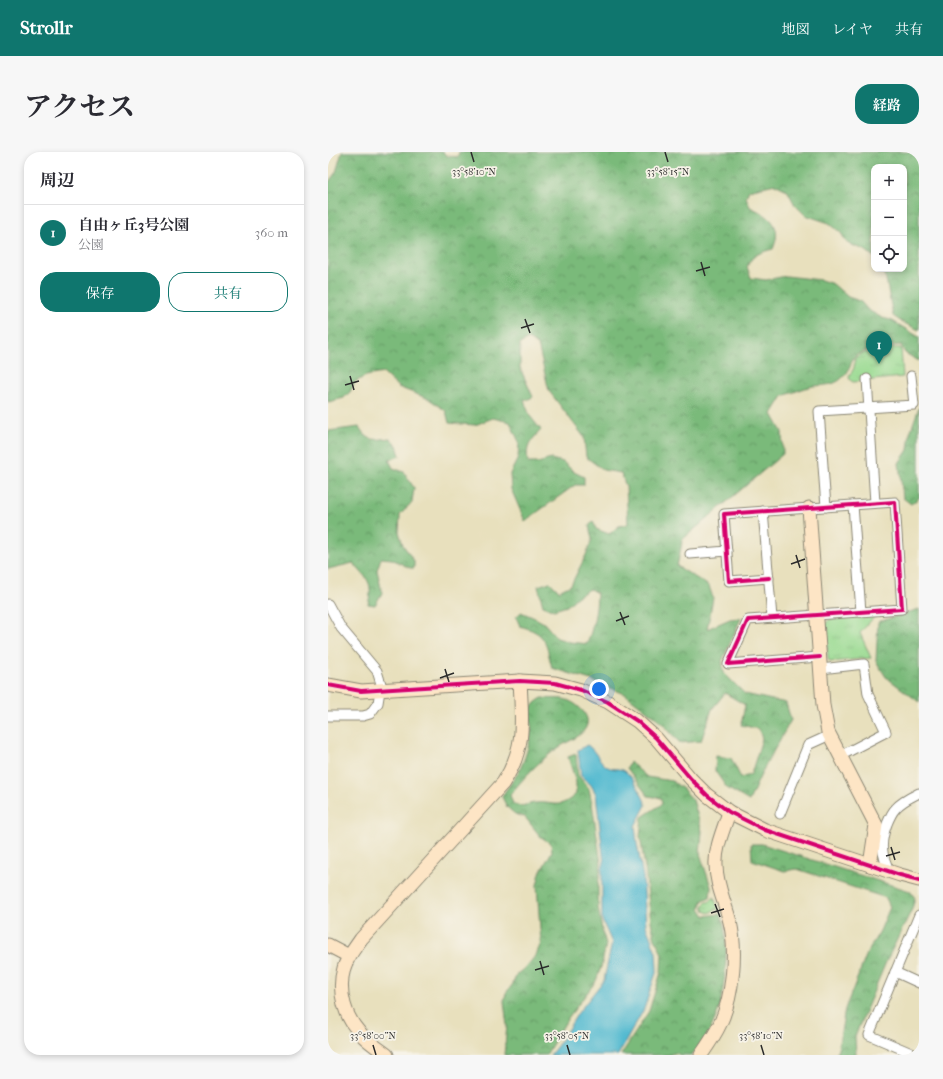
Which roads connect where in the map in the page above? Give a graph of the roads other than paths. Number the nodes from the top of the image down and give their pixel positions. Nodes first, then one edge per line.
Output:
1 (911, 376) dead end
2 (866, 378) dead end
3 (868, 408) junction
4 (875, 503) junction
5 (853, 505) junction
6 (826, 507) junction
7 (809, 508) junction
8 (763, 511) junction
9 (727, 551) junction
10 (690, 554) dead end
11 (769, 578) junction
12 (328, 604) edge
13 (861, 612) junction
14 (817, 616) junction
15 (772, 618) junction
16 (821, 663) junction
17 (520, 681) junction
18 (328, 685) edge
19 (380, 691) junction
20 (328, 716) edge
21 (830, 735) junction
22 (840, 756) junction
23 (919, 793) edge
24 (729, 812) junction
25 (780, 814) dead end
26 (870, 865) junction
27 (890, 872) junction
28 (919, 880) edge
29 (919, 915) edge
30 (917, 927) edge
31 (328, 945) edge
32 (349, 956) junction
33 (895, 972) junction
34 (919, 982) edge
35 (387, 1055) edge
36 (701, 1055) edge
37 (916, 1055) edge

1 - 3 street
2 - 3 street
3 - 4 street
3 - 6 street
4 - 5 street
4 - 13 street
5 - 6 street
5 - 13 street
6 - 7 street
7 - 8 street
7 - 14 street
8 - 9 street
8 - 11 street
9 - 10 street
9 - 11 street
11 - 15 street
12 - 19 street
13 - 14 street
14 - 15 street
14 - 16 street
15 - 16 street
16 - 21 street
16 - 22 street
17 - 19 street
17 - 24 street
17 - 32 street
18 - 19 street
19 - 20 street
21 - 22 street
21 - 25 street
22 - 26 street
23 - 27 street
24 - 26 street
24 - 36 street
26 - 27 street
27 - 28 street
29 - 30 street
30 - 33 street
31 - 32 street
32 - 35 street
33 - 34 street
33 - 37 street

